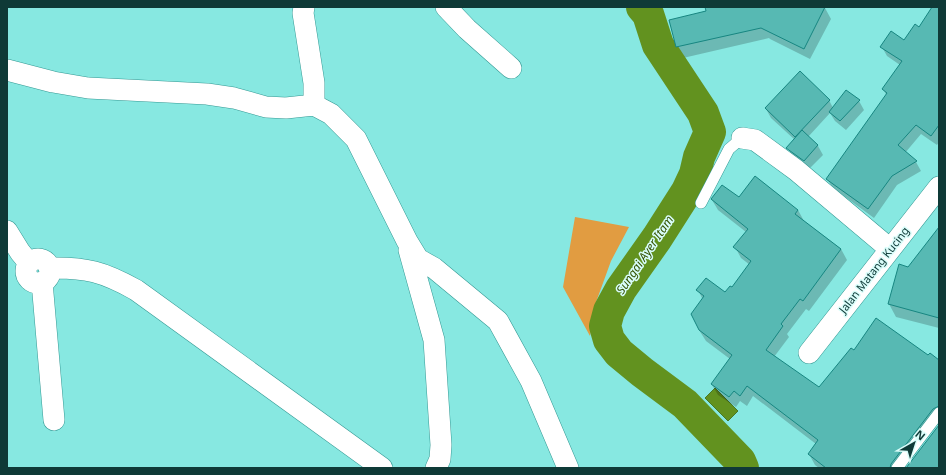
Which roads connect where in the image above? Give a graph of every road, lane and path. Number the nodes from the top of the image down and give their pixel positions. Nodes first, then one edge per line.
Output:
1 (304, 7) edge
2 (446, 7) edge
3 (511, 68) dead end
4 (7, 70) edge
5 (314, 105) junction
6 (742, 138) joint
7 (939, 187) edge
8 (701, 203) dead end
9 (7, 231) edge
10 (407, 241) junction
11 (890, 249) junction
12 (46, 275) junction
13 (809, 353) dead end
14 (939, 413) edge
15 (54, 420) dead end
16 (382, 468) edge
17 (436, 468) edge
18 (568, 468) edge
19 (897, 468) edge

1 - 5 street
2 - 3 street
4 - 5 street
5 - 10 street
6 - 8 lane
6 - 11 street
7 - 11 street, Jalan Matang Kucing
9 - 12 street
10 - 17 street
10 - 18 street
11 - 13 street, Jalan Matang Kucing
12 - 15 street
12 - 16 street
14 - 19 lane

